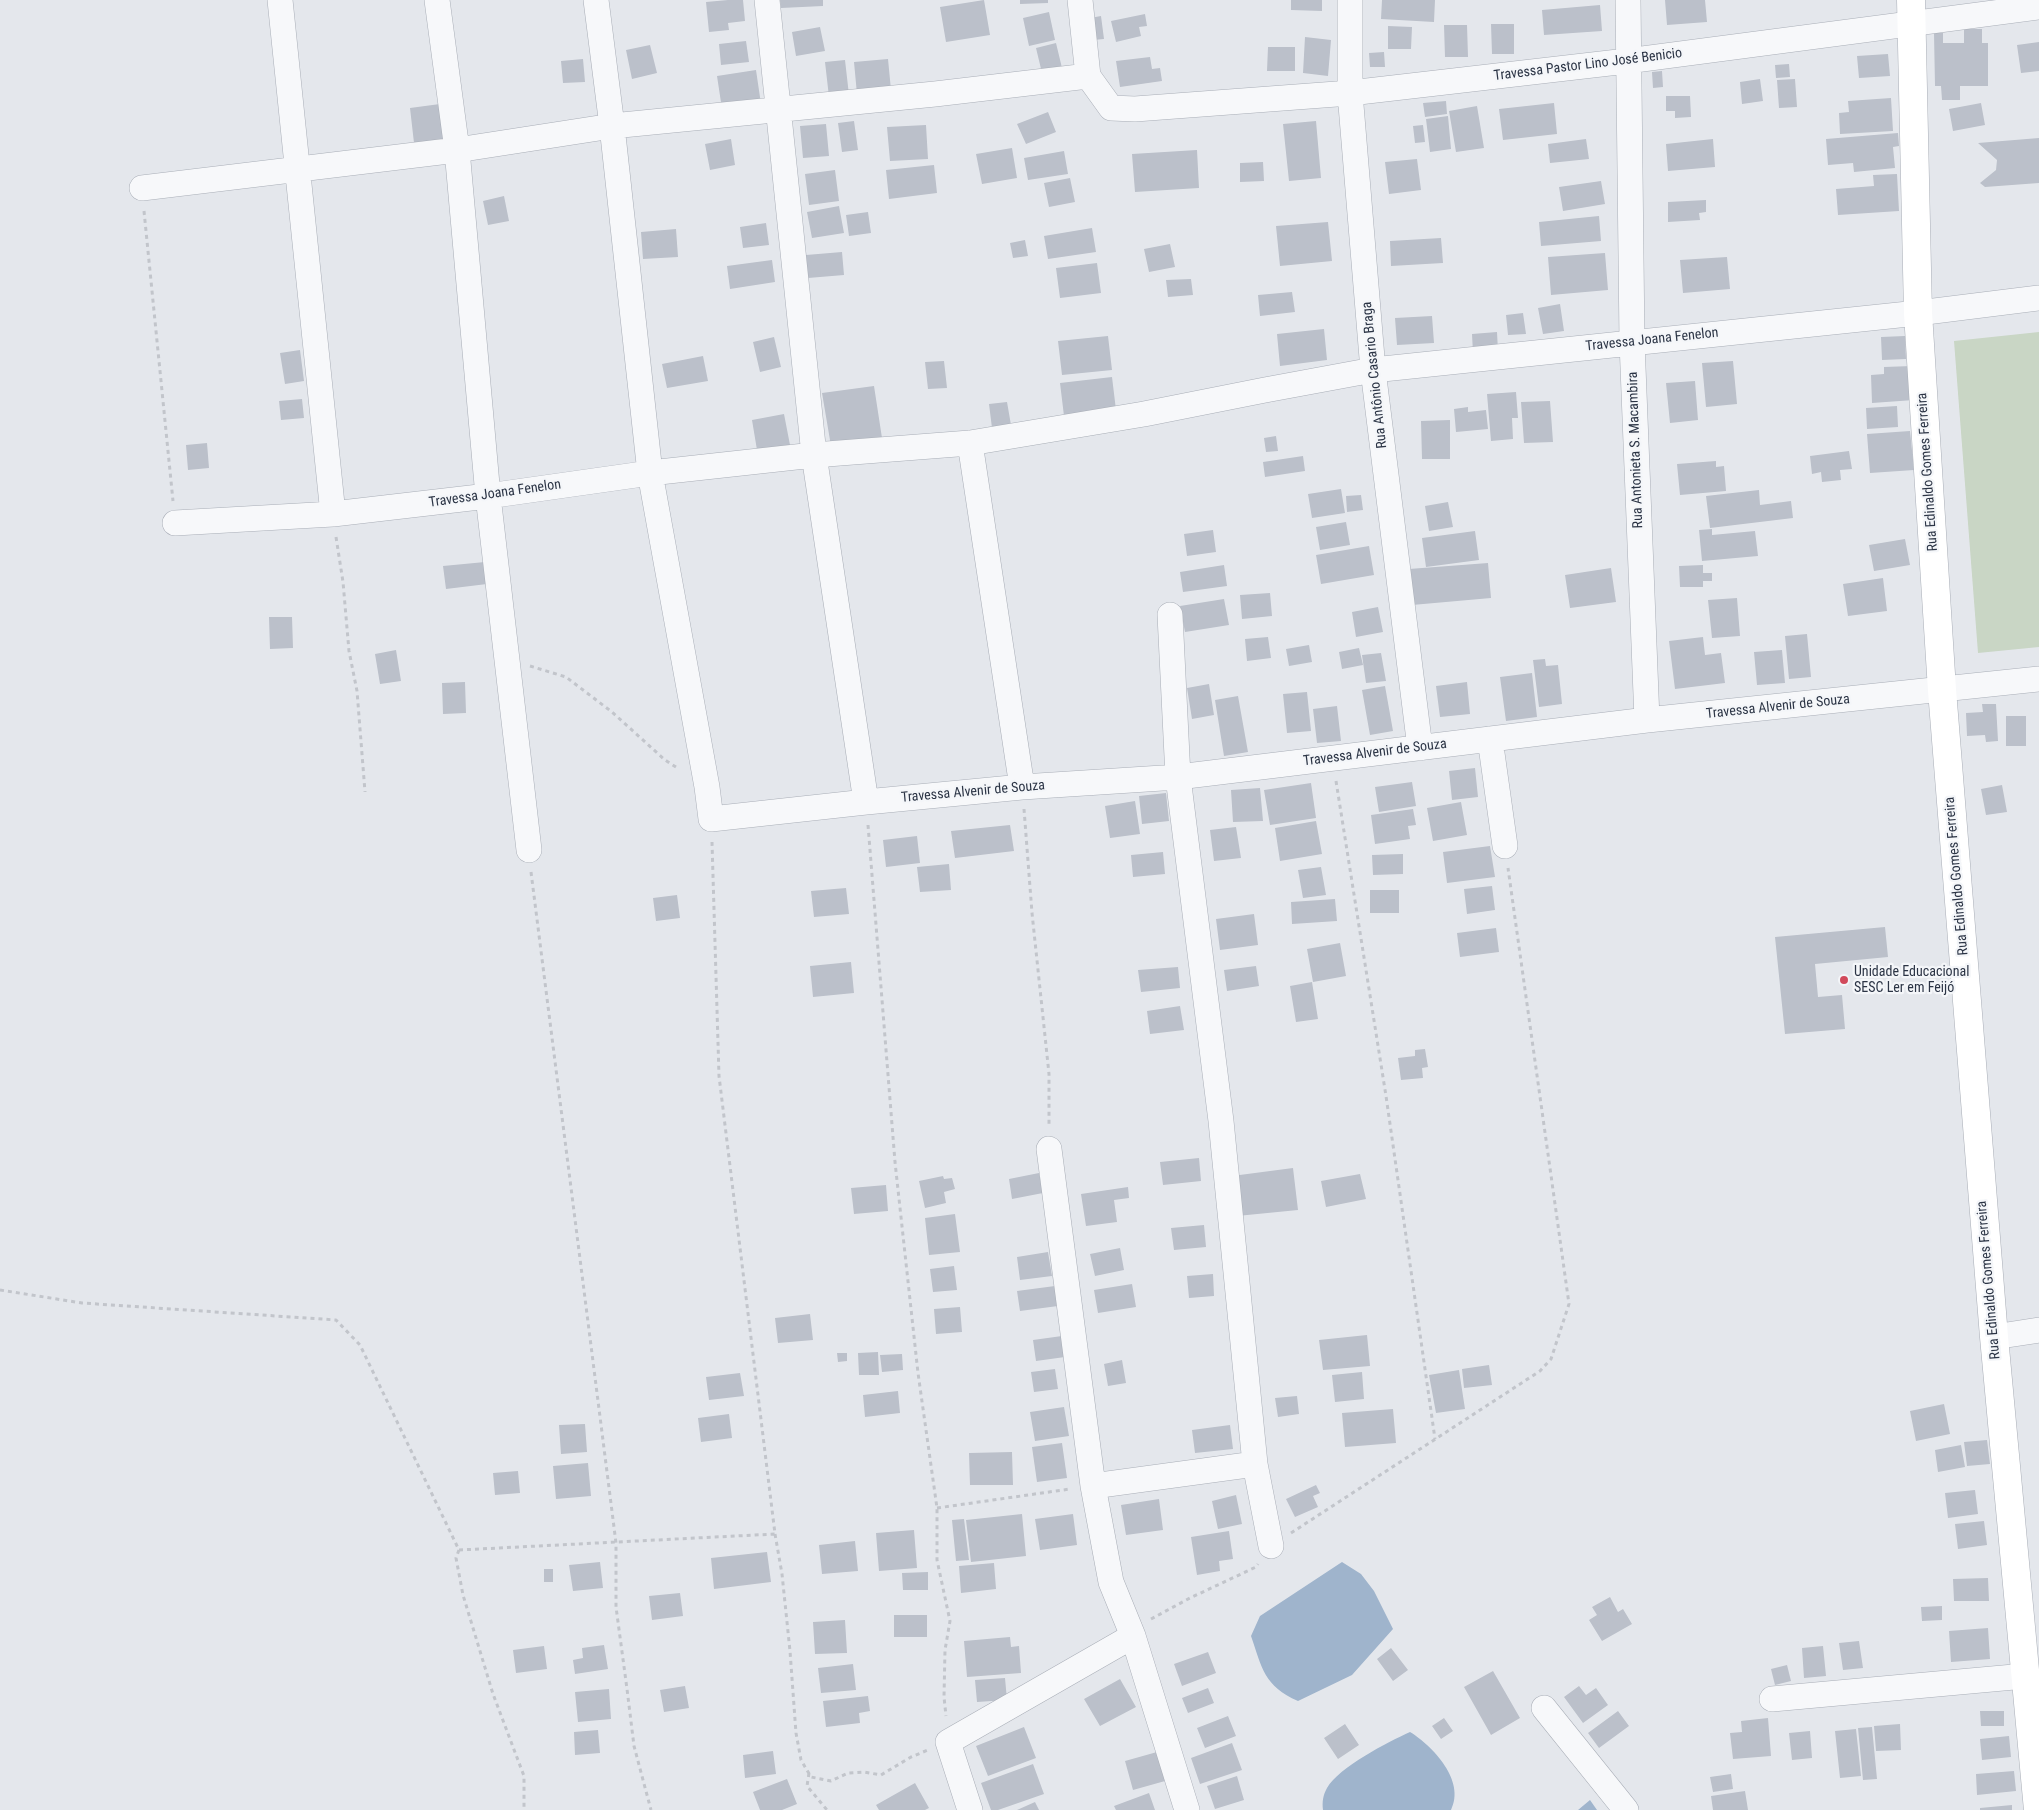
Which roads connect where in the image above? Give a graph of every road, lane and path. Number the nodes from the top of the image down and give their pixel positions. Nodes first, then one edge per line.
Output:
1 (280, 0) edge
2 (437, 0) edge
3 (596, 0) edge
4 (766, 0) edge
5 (1080, 0) edge
6 (1350, 0) edge
7 (1628, 0) edge
8 (2039, 7) edge
9 (1911, 11) edge
10 (1627, 61) junction
11 (1088, 76) junction
12 (1350, 93) junction
13 (778, 110) junction
14 (612, 126) junction
15 (457, 150) junction
16 (298, 169) junction
17 (142, 188) joint
18 (2039, 298) edge
19 (1918, 313) junction
20 (1632, 342) junction
21 (1373, 370) junction
22 (970, 443) junction
23 (814, 455) junction
24 (650, 473) junction
25 (488, 496) junction
26 (333, 514) junction
27 (175, 523) joint
28 (1170, 615) dead end
29 (507, 660) junction
30 (2039, 679) edge
31 (1942, 690) junction
32 (1647, 720) junction
33 (1490, 739) junction
34 (1420, 748) junction
35 (1333, 758) junction
36 (1178, 777) junction
37 (707, 787) junction
38 (1022, 787) junction
39 (365, 792) dead end
40 (866, 802) junction
41 (711, 819) junction
42 (1505, 846) joint
43 (529, 850) joint
44 (1049, 1150) joint
45 (0, 1290) edge
46 (2039, 1330) edge
47 (1994, 1337) junction
48 (1255, 1464) junction
49 (1093, 1486) junction
50 (936, 1508) junction
51 (775, 1534) junction
52 (616, 1543) junction
53 (1271, 1546) dead end
54 (460, 1550) junction
55 (1133, 1636) junction
56 (2025, 1676) junction
57 (1772, 1699) dead end
58 (1544, 1708) dead end
59 (948, 1742) junction
60 (809, 1773) junction
61 (524, 1810) edge
62 (652, 1810) edge
63 (827, 1810) edge
64 (970, 1810) edge
65 (1187, 1810) edge
66 (1626, 1810) edge
67 (2038, 1810) edge

1 - 16 street
2 - 15 street
3 - 14 street
4 - 13 street
5 - 11 street
6 - 12 street, Rua Antônio Casario Braga
7 - 10 street, Rua Antonieta S. Macambira
8 - 9 street, Travessa Pastor Lino José Benicio
9 - 10 street, Travessa Pastor Lino José Benicio
9 - 19 street, Rua Edinaldo Gomes Ferreira
10 - 12 street, Travessa Pastor Lino José Benicio
10 - 20 street, Rua Antonieta S. Macambira
11 - 12 street, Travessa Pastor Lino José Benicio
11 - 13 street
12 - 21 street, Rua Antônio Casario Braga
13 - 14 street
13 - 23 street
14 - 15 street
14 - 24 street
15 - 16 street
15 - 25 street
16 - 17 street
16 - 26 street
17 - 27 path
18 - 19 street, Travessa Joana Fenelon
19 - 20 street, Travessa Joana Fenelon
19 - 31 street, Rua Edinaldo Gomes Ferreira
20 - 21 street, Travessa Joana Fenelon
20 - 32 street, Rua Antonieta S. Macambira
21 - 22 street, Travessa Joana Fenelon
21 - 34 street, Rua Antônio Casario Braga
22 - 23 street, Travessa Joana Fenelon
22 - 38 street
23 - 24 street, Travessa Joana Fenelon
23 - 40 street
24 - 25 street, Travessa Joana Fenelon
24 - 37 street
25 - 26 street, Travessa Joana Fenelon
25 - 29 street
26 - 27 street, Travessa Joana Fenelon
26 - 39 path
28 - 36 street
29 - 37 path
29 - 43 street
30 - 31 street, Travessa Alvenir de Souza
31 - 32 street, Travessa Alvenir de Souza
31 - 47 street, Rua Edinaldo Gomes Ferreira
32 - 33 street, Travessa Alvenir de Souza
33 - 34 street, Travessa Alvenir de Souza
33 - 42 street
34 - 35 street, Travessa Alvenir de Souza
35 - 36 street, Travessa Alvenir de Souza
35 - 42 path
36 - 38 street, Travessa Alvenir de Souza
36 - 48 street
37 - 41 street
38 - 40 street, Travessa Alvenir de Souza
38 - 44 path
40 - 41 street, Travessa Alvenir de Souza
40 - 50 path
41 - 51 path
43 - 52 path
44 - 49 street
45 - 54 path
46 - 47 street
47 - 56 street, Rua Edinaldo Gomes Ferreira
48 - 49 street
48 - 53 street
49 - 50 path
49 - 55 street
50 - 59 path
51 - 52 path
51 - 60 path
52 - 54 path
52 - 62 path
54 - 61 path
55 - 59 street
55 - 65 street
56 - 57 street
56 - 67 street, Rua Edinaldo Gomes Ferreira
58 - 66 street
59 - 60 path
59 - 64 street
60 - 63 path

